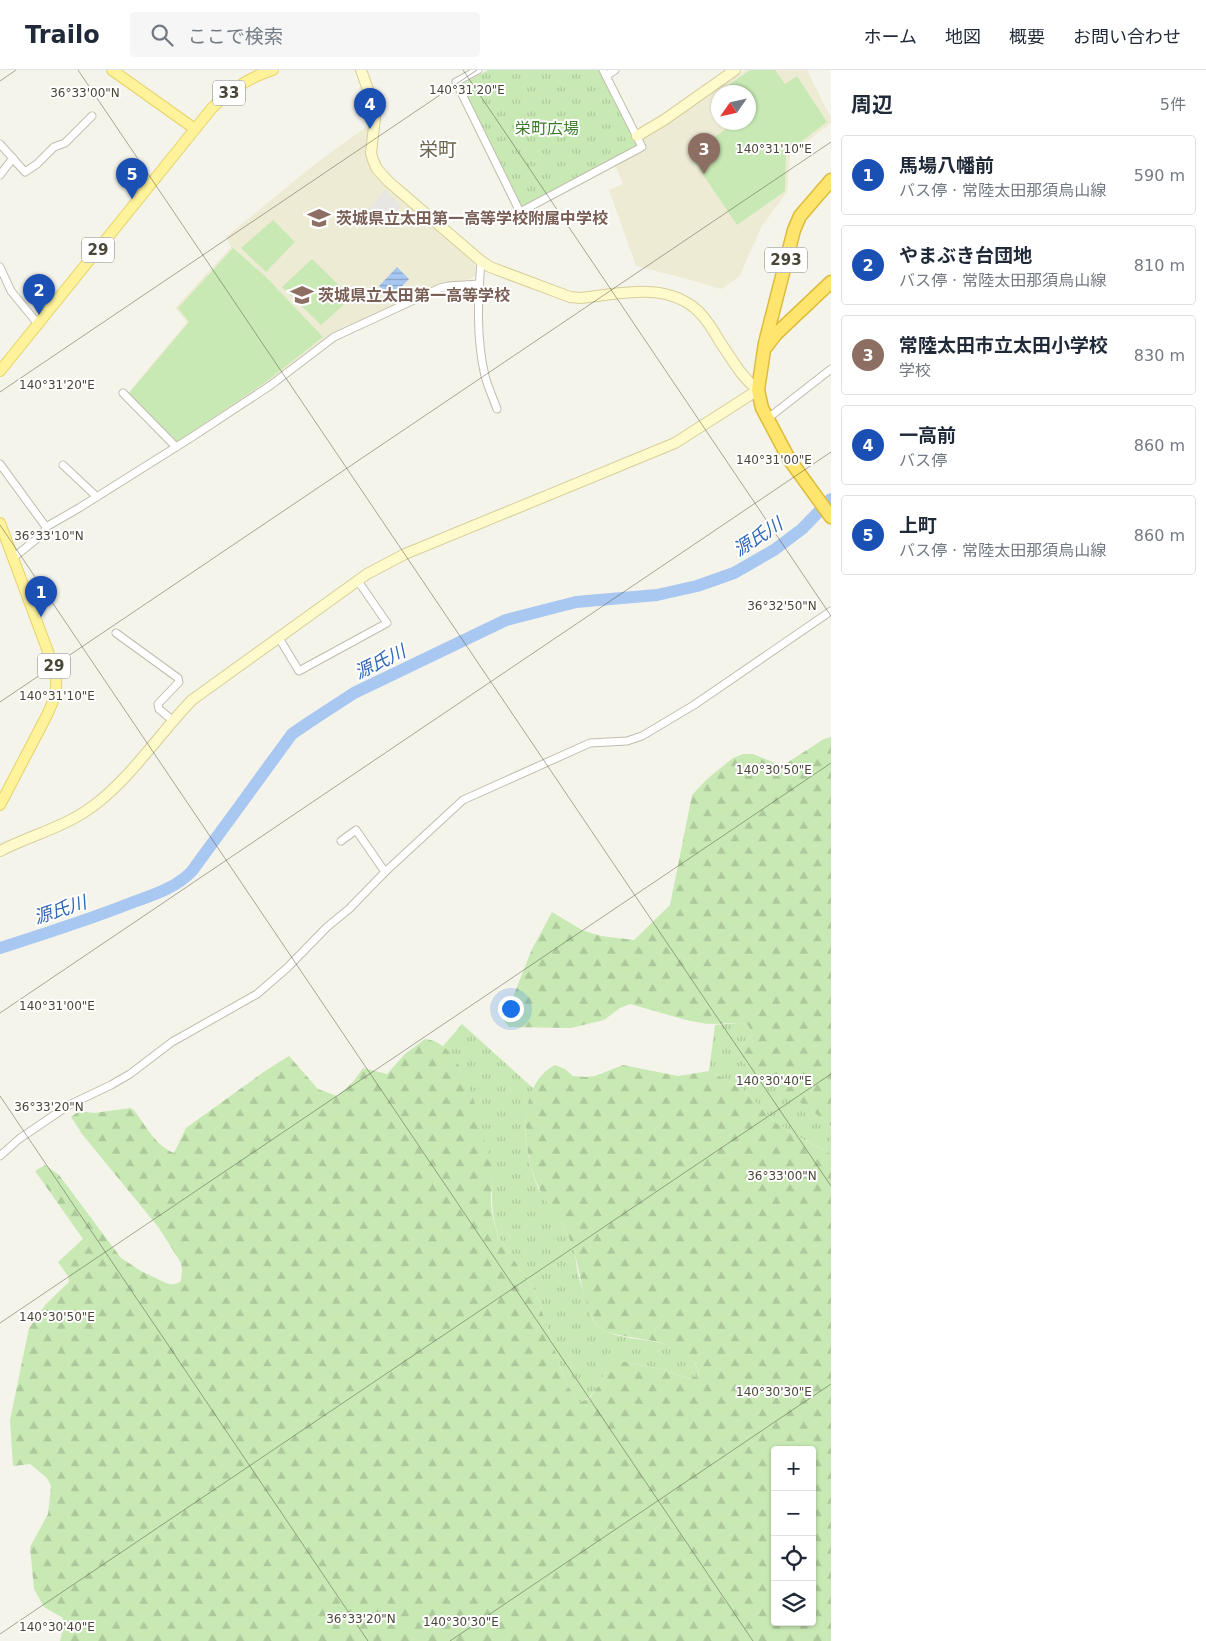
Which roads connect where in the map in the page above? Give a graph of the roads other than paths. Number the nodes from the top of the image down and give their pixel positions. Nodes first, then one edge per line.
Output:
1 (112, 70) edge
2 (273, 70) edge
3 (360, 70) edge
4 (478, 70) edge
5 (615, 70) edge
6 (735, 70) edge
7 (605, 73) edge
8 (92, 116) dead end
9 (195, 130) junction
10 (637, 136) junction
11 (0, 144) edge
12 (13, 158) junction
13 (0, 175) edge
14 (831, 180) edge
15 (481, 261) junction
16 (0, 267) edge
17 (831, 282) edge
18 (479, 284) junction
19 (38, 324) junction
20 (772, 332) junction
21 (831, 369) edge
22 (0, 371) edge
23 (758, 390) junction
24 (124, 393) dead end
25 (497, 409) dead end
26 (767, 419) junction
27 (176, 447) junction
28 (0, 464) edge
29 (63, 465) dead end
30 (97, 497) junction
31 (829, 515) edge
32 (0, 523) edge
33 (46, 527) junction
34 (13, 558) junction
35 (358, 580) junction
36 (831, 611) edge
37 (116, 634) dead end
38 (279, 638) junction
39 (172, 720) junction
40 (0, 805) edge
41 (341, 841) dead end
42 (0, 851) edge
43 (385, 872) junction
44 (0, 1156) edge

1 - 9 main road
2 - 9 main road, 33
3 - 15 street
4 - 10 street
5 - 7 street
6 - 10 street
7 - 10 street
8 - 12 street
9 - 19 main road, 29
11 - 12 street
12 - 13 street
14 - 20 highway, 293
15 - 18 street
15 - 23 street
16 - 19 street
17 - 20 highway, 293
18 - 25 street
18 - 27 street
19 - 22 main road, 29
20 - 23 highway, 293
21 - 26 street
23 - 26 highway, 293
23 - 35 street
24 - 27 street
26 - 31 highway, 293
27 - 30 street
28 - 33 street
29 - 30 street
30 - 33 street
32 - 34 main road, 29
33 - 34 street
34 - 40 main road, 29
35 - 38 street
35 - 38 street
36 - 43 street
37 - 39 street
38 - 39 street
39 - 42 street
41 - 43 street
43 - 44 street

